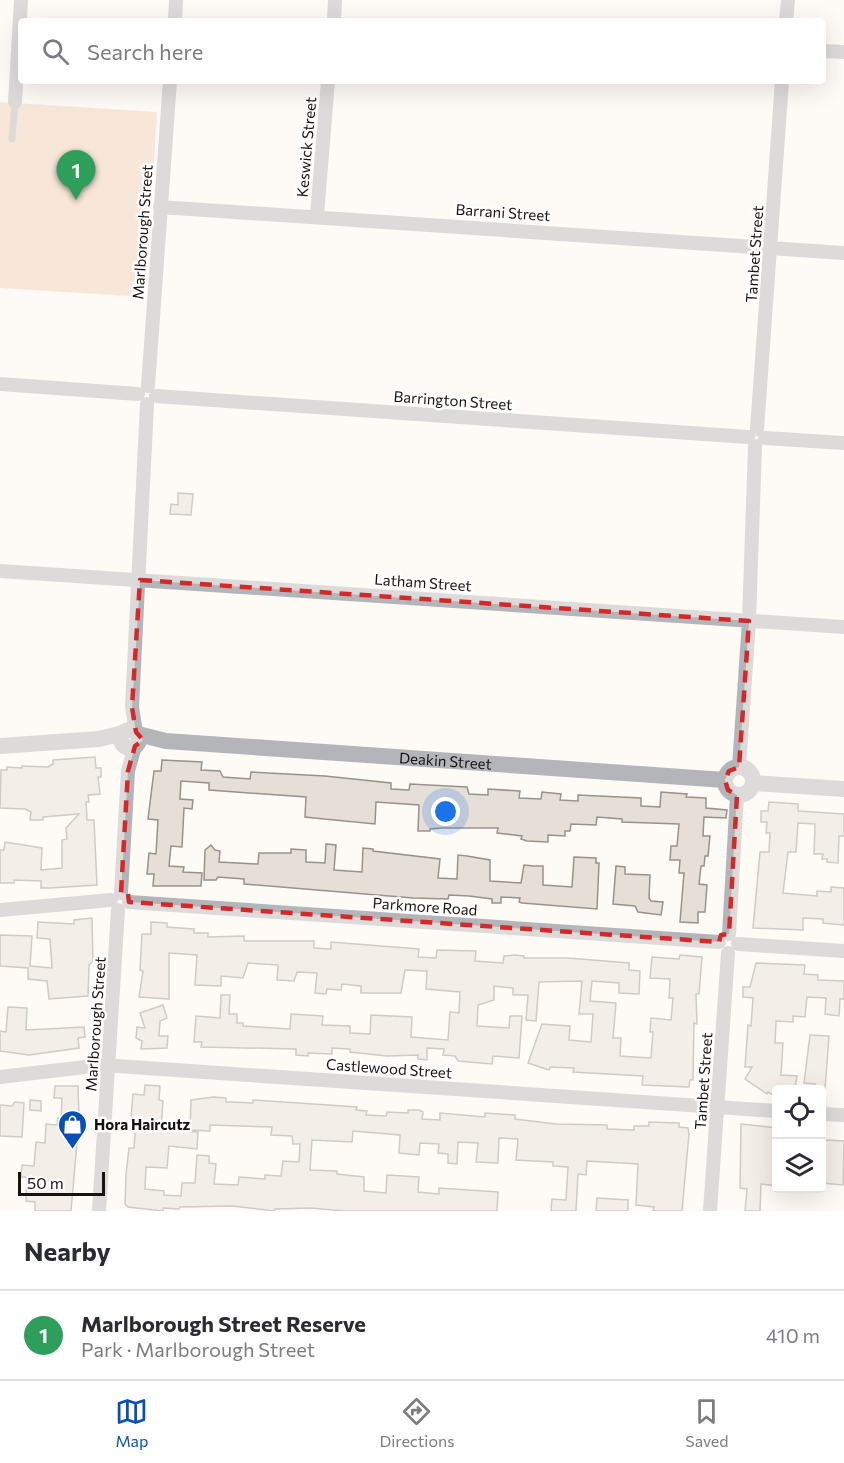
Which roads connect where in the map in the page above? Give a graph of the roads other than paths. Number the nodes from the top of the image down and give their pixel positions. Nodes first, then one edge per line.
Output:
1 (21, 0) edge
2 (176, 0) edge
3 (335, 0) edge
4 (788, 0) edge
5 (20, 18) edge
6 (175, 18) edge
7 (333, 18) edge
8 (786, 18) edge
9 (18, 51) edge
10 (826, 51) edge
11 (844, 52) edge
12 (170, 84) edge
13 (328, 84) edge
14 (782, 84) edge
15 (15, 102) joint
16 (12, 139) dead end
17 (160, 207) junction
18 (317, 215) junction
19 (772, 249) junction
20 (844, 253) edge
21 (0, 384) edge
22 (147, 395) junction
23 (756, 437) junction
24 (844, 443) edge
25 (0, 571) edge
26 (140, 580) junction
27 (749, 621) junction
28 (844, 627) edge
29 (130, 739) junction
30 (0, 746) edge
31 (739, 767) junction
32 (725, 780) junction
33 (753, 783) junction
34 (844, 789) edge
35 (737, 795) junction
36 (120, 901) junction
37 (0, 910) edge
38 (729, 943) junction
39 (844, 951) edge
40 (109, 1065) junction
41 (0, 1077) edge
42 (717, 1107) junction
43 (772, 1111) edge
44 (826, 1114) edge
45 (844, 1115) edge
46 (99, 1211) edge
47 (710, 1211) edge

1 - 5 street
2 - 6 street
3 - 7 street
4 - 8 street
9 - 15 street
10 - 11 street
12 - 17 street, Marlborough Street
13 - 18 street, Keswick Street
14 - 19 street, Tambet Street
15 - 16 lane
17 - 18 street, Barrani Street
17 - 22 street, Marlborough Street
18 - 19 street, Barrani Street
19 - 20 street, Barrani Street
19 - 23 street, Tambet Street
21 - 22 street, Barrington Street
22 - 23 street, Barrington Street
22 - 26 street, Marlborough Street
23 - 24 street, Barrington Street
23 - 27 street, Tambet Street
25 - 26 street, Latham Street
26 - 27 street, Latham Street
26 - 29 street, Marlborough Street
27 - 28 street, Latham Street
27 - 31 street, Tambet Street
29 - 30 street, Deakin Street
29 - 32 street, Deakin Street
29 - 36 street, Marlborough Street
31 - 32 street
31 - 33 street
32 - 35 street
33 - 34 street
33 - 35 street
35 - 38 street, Tambet Street
36 - 37 street, Parkmore Road
36 - 38 street, Parkmore Road
36 - 40 street, Marlborough Street
38 - 39 street, Parkmore Road
38 - 42 street, Tambet Street
40 - 41 street, Castlewood Street
40 - 42 street, Castlewood Street
40 - 46 street, Marlborough Street
42 - 43 street, Castlewood Street
42 - 47 street, Tambet Street
44 - 45 street

